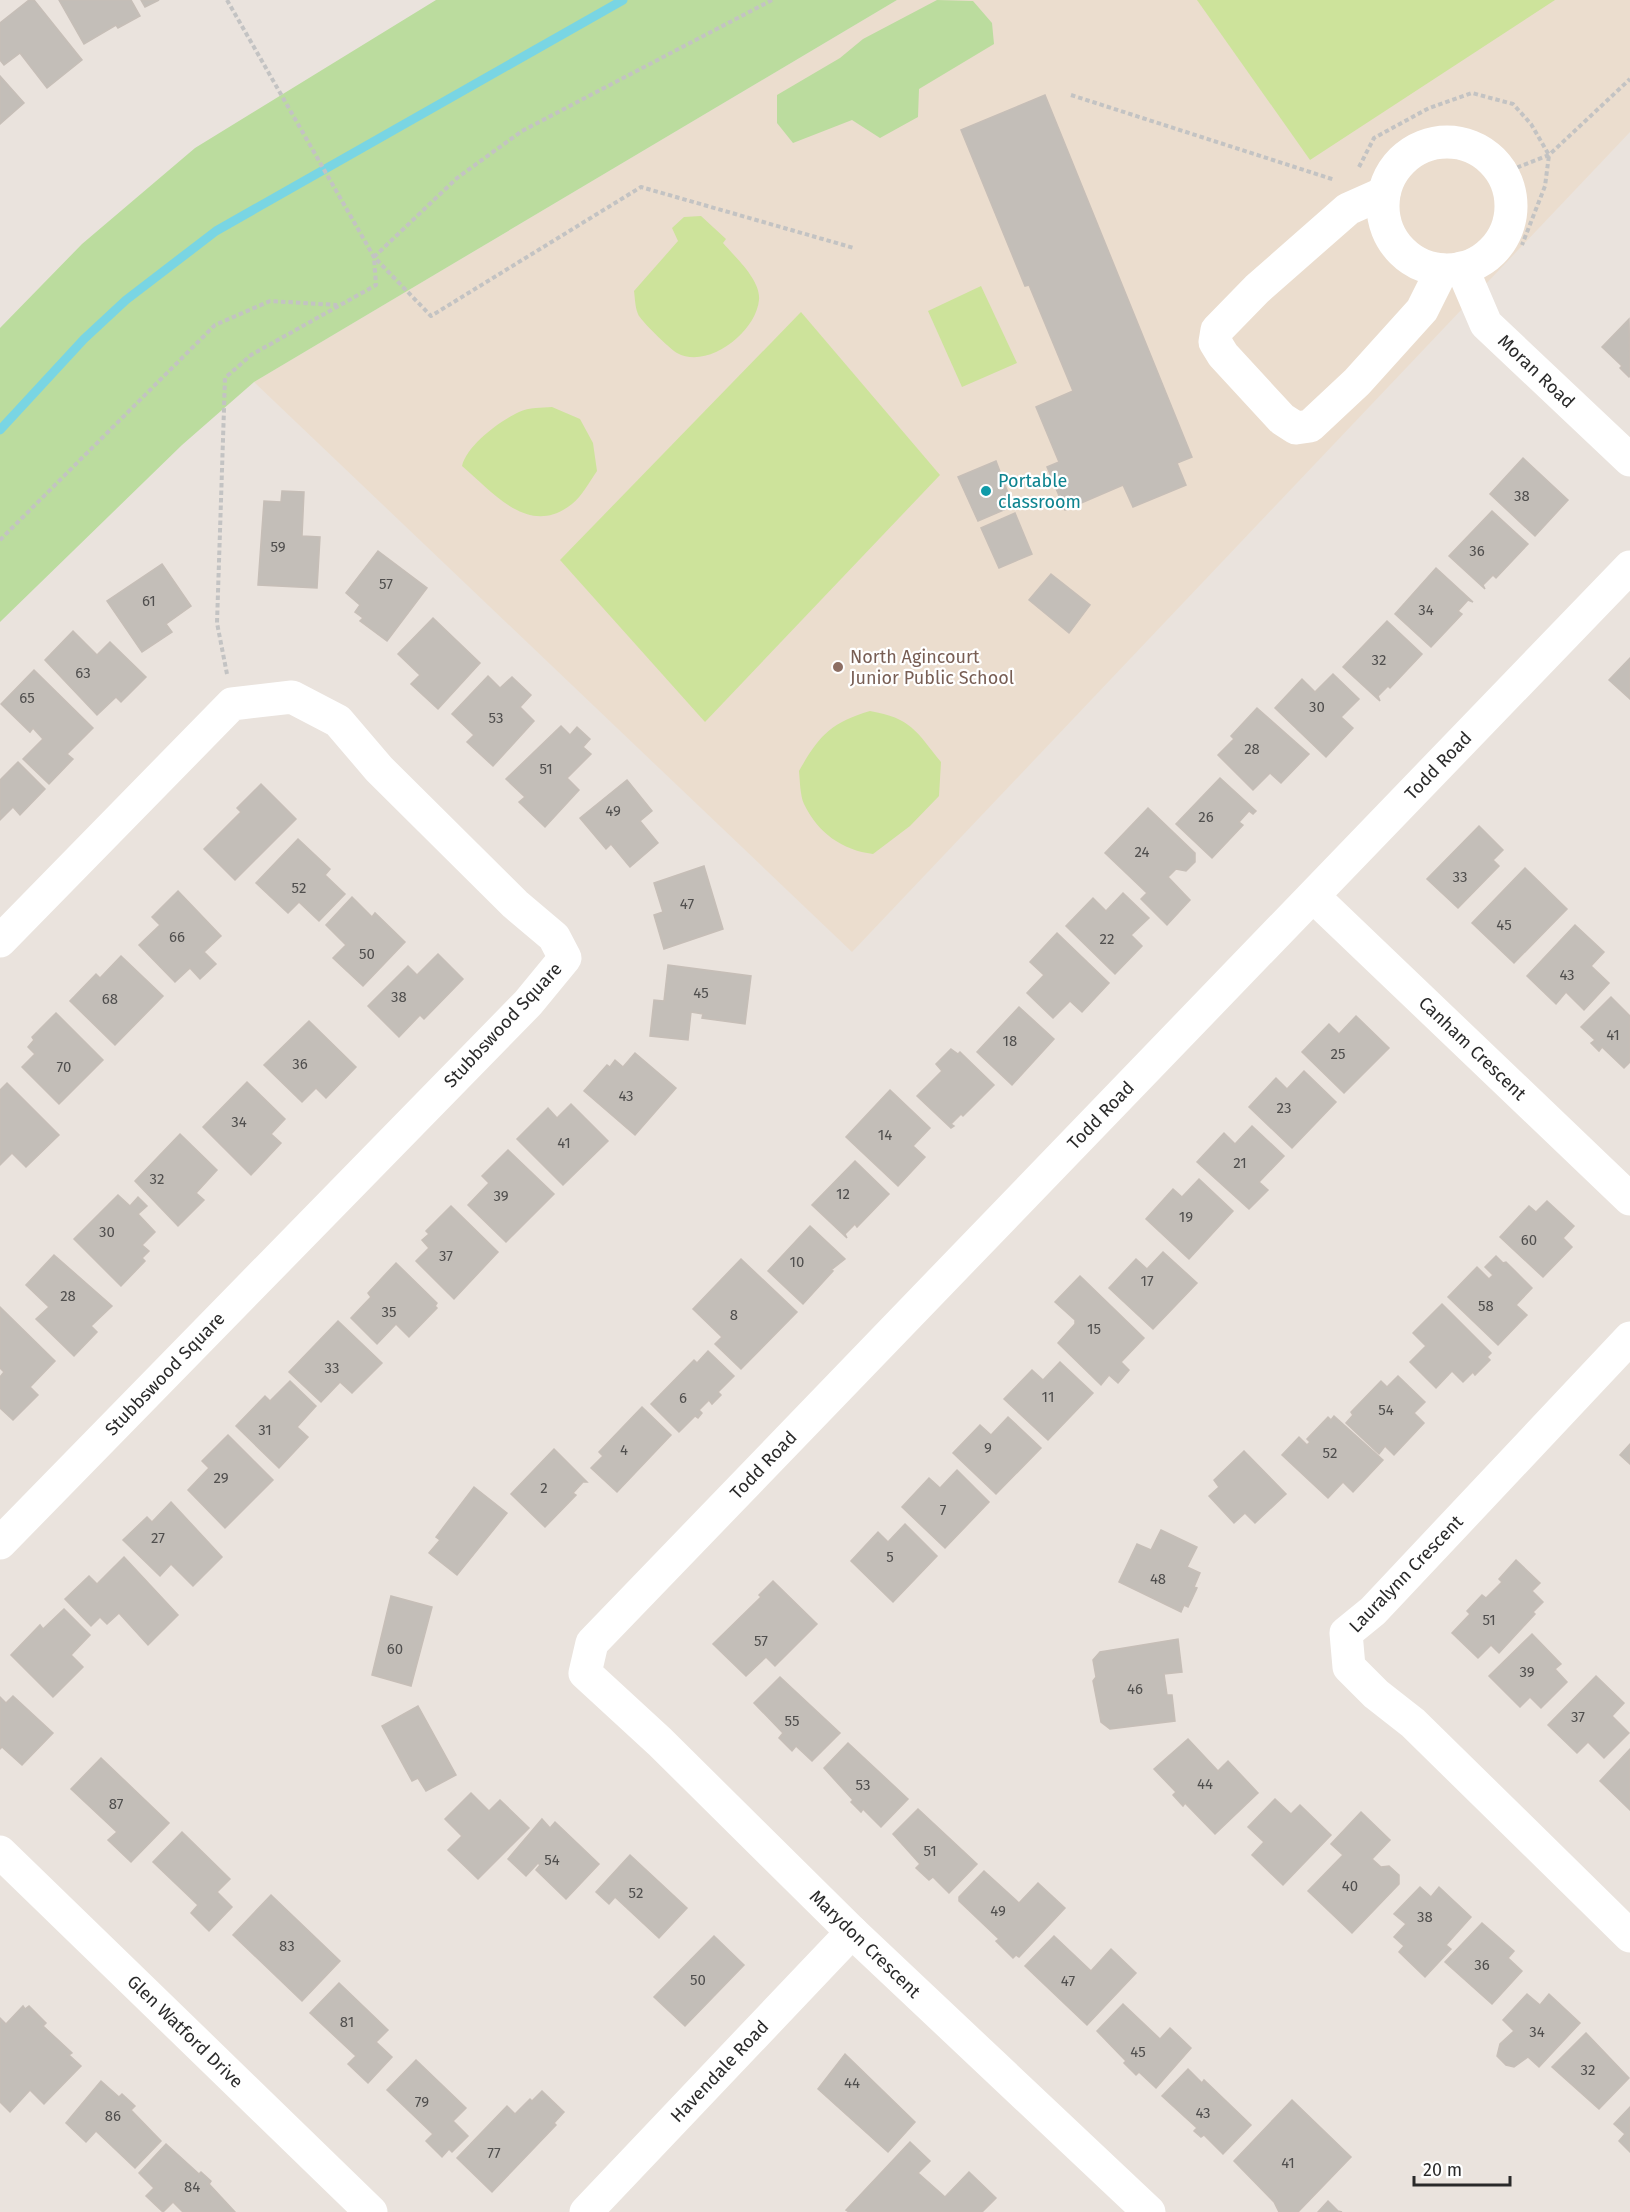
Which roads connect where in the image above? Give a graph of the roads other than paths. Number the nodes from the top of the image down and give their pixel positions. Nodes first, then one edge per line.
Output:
1 (1384, 193) junction
2 (1452, 269) junction
3 (1630, 460) edge
4 (1630, 567) edge
5 (1314, 897) junction
6 (0, 941) edge
7 (1630, 1199) edge
8 (1630, 1338) edge
9 (0, 1543) edge
10 (585, 1673) joint
11 (0, 1852) edge
12 (852, 1932) junction
13 (1630, 1936) edge
14 (371, 2212) edge
15 (586, 2212) edge
16 (1149, 2212) edge

1 - 2 street
1 - 2 street
1 - 2 street
2 - 3 street, Moran Road
4 - 5 street, Todd Road
5 - 7 street, Canham Crescent
5 - 10 street, Todd Road
6 - 9 street, Stubbswood Square
8 - 13 street, Lauralynn Crescent
10 - 12 street, Marydon Crescent
11 - 14 street, Glen Watford Drive
12 - 15 street, Havendale Road
12 - 16 street, Marydon Crescent

